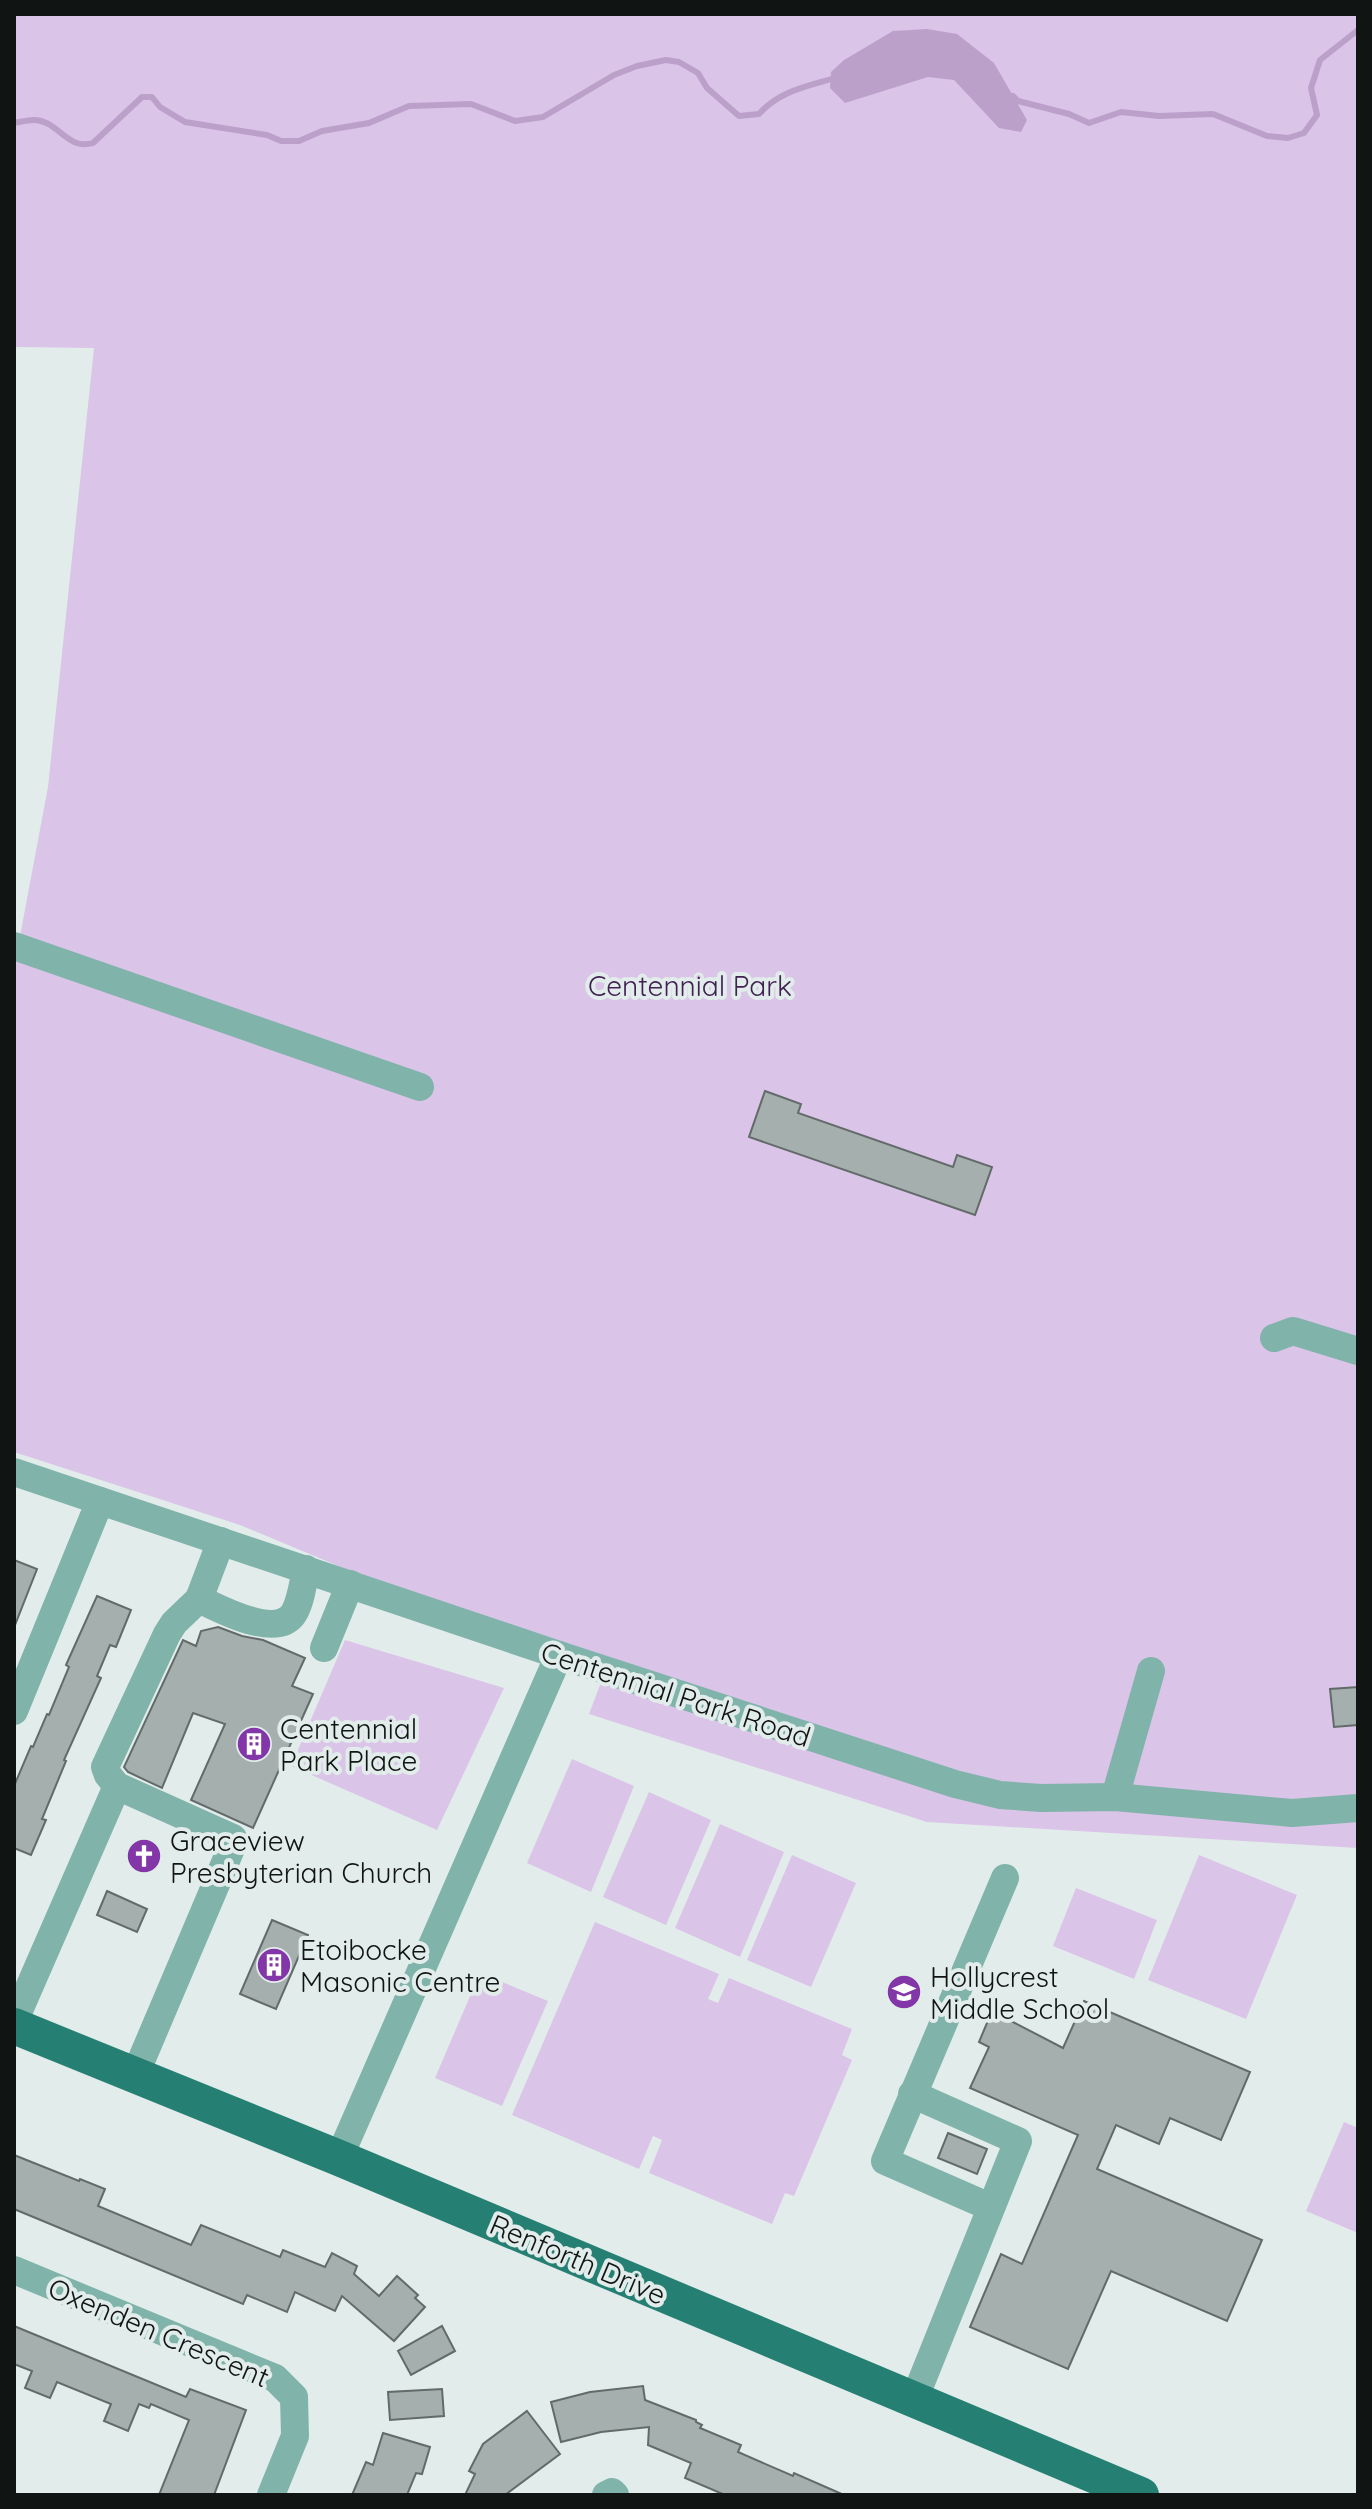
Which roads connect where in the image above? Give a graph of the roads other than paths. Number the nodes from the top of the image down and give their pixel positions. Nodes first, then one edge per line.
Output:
1 (14, 946) edge
2 (420, 1087) dead end
3 (1274, 1338) dead end
4 (1358, 1351) edge
5 (14, 1472) edge
6 (100, 1501) junction
7 (221, 1541) junction
8 (306, 1569) junction
9 (350, 1584) junction
10 (199, 1599) junction
11 (324, 1648) dead end
12 (559, 1655) junction
13 (1151, 1671) dead end
14 (14, 1711) edge
15 (117, 1786) junction
16 (1115, 1797) junction
17 (1358, 1808) edge
18 (1005, 1878) dead end
19 (14, 2024) edge
20 (135, 2075) junction
21 (912, 2094) junction
22 (339, 2158) junction
23 (990, 2207) junction
24 (14, 2270) edge
25 (914, 2400) junction
26 (1092, 2486) edge
27 (271, 2495) edge
28 (606, 2495) edge
29 (615, 2495) edge
30 (1141, 2495) edge

1 - 2 street
3 - 4 street
5 - 6 street, Centennial Park Road
6 - 7 street, Centennial Park Road
6 - 14 street
7 - 8 street, Centennial Park Road
7 - 10 street
8 - 9 street, Centennial Park Road
8 - 10 street
9 - 11 street
9 - 12 street, Centennial Park Road
10 - 15 street
12 - 16 street, Centennial Park Road
12 - 22 street
13 - 16 street
15 - 19 street
15 - 20 street
16 - 17 street, Centennial Park Road
18 - 21 street
19 - 20 main road, Renforth Drive
20 - 22 main road, Renforth Drive
21 - 23 street
21 - 23 street
22 - 25 main road, Renforth Drive
23 - 25 street
24 - 27 street, Oxenden Crescent
25 - 26 main road, Renforth Drive
26 - 30 main road, Renforth Drive
28 - 29 street

